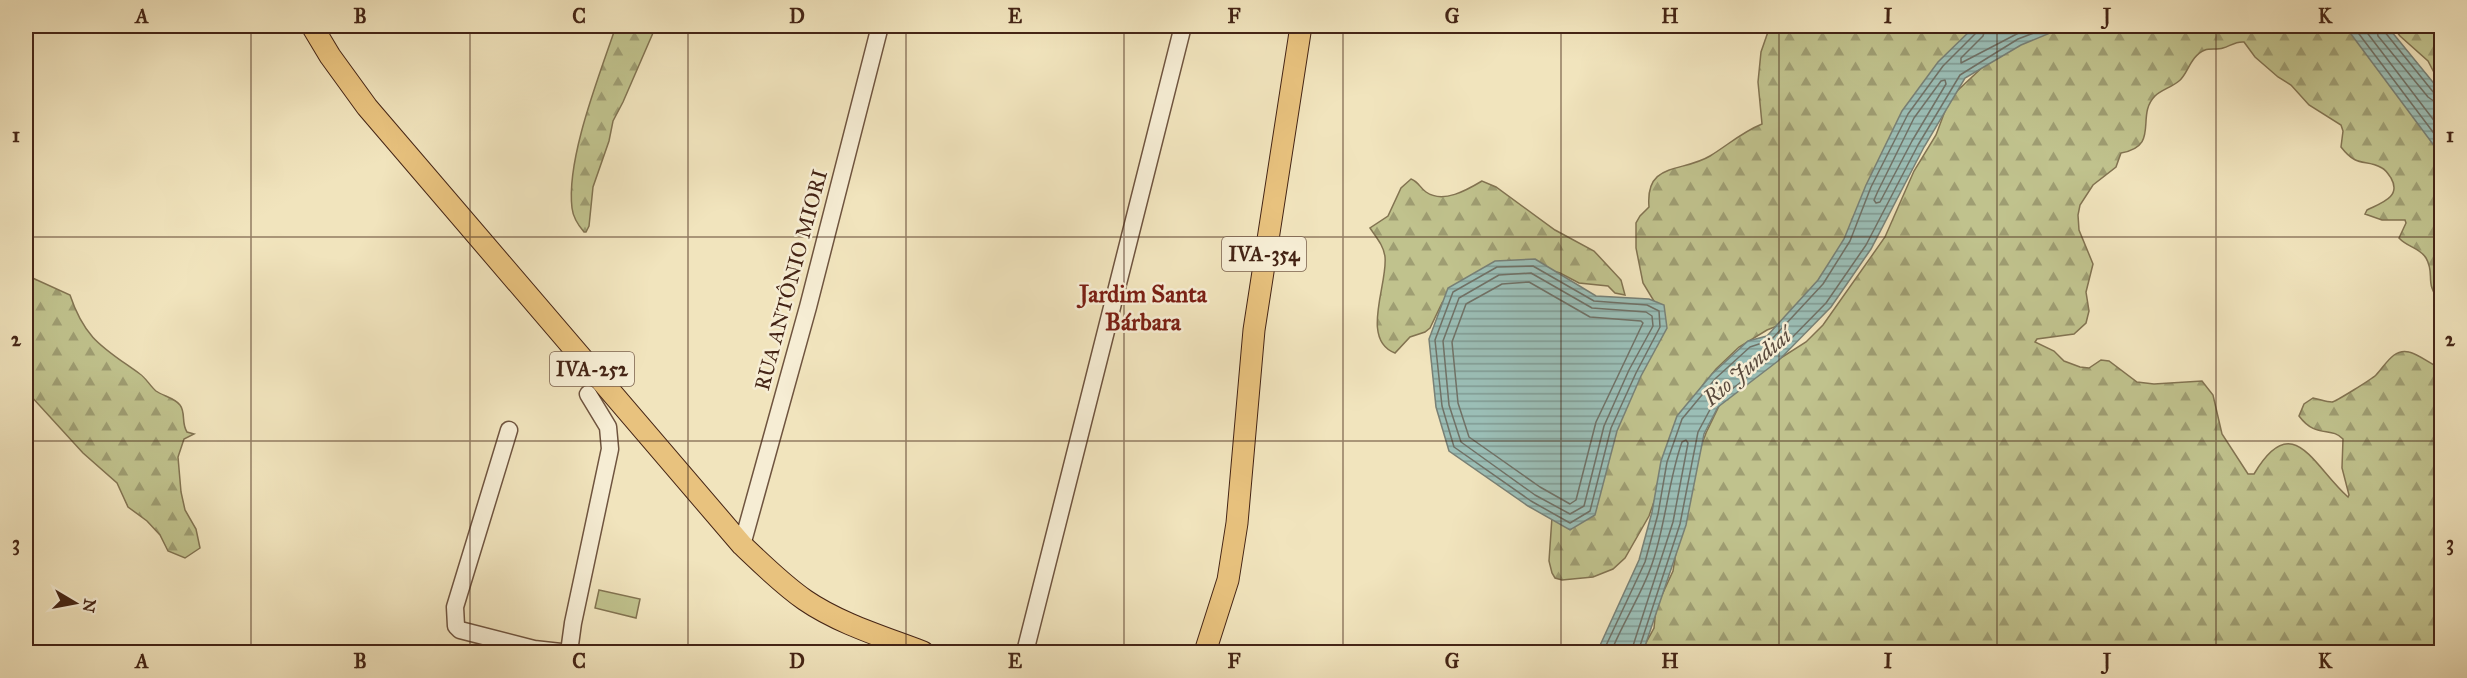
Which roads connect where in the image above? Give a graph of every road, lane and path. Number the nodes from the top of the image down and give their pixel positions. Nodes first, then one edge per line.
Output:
1 (312, 26) edge
2 (880, 26) edge
3 (1183, 26) edge
4 (1301, 26) edge
5 (588, 394) dead end
6 (509, 430) dead end
7 (742, 545) junction
8 (561, 652) edge
9 (569, 652) edge
10 (923, 652) edge
11 (1025, 652) edge
12 (1205, 652) edge

1 - 7 main road, IVA-252
2 - 7 street, RUA ANTÔNIO MIORI
3 - 11 street
4 - 12 main road, IVA-354
5 - 9 street
6 - 8 street
7 - 10 main road, IVA-252

